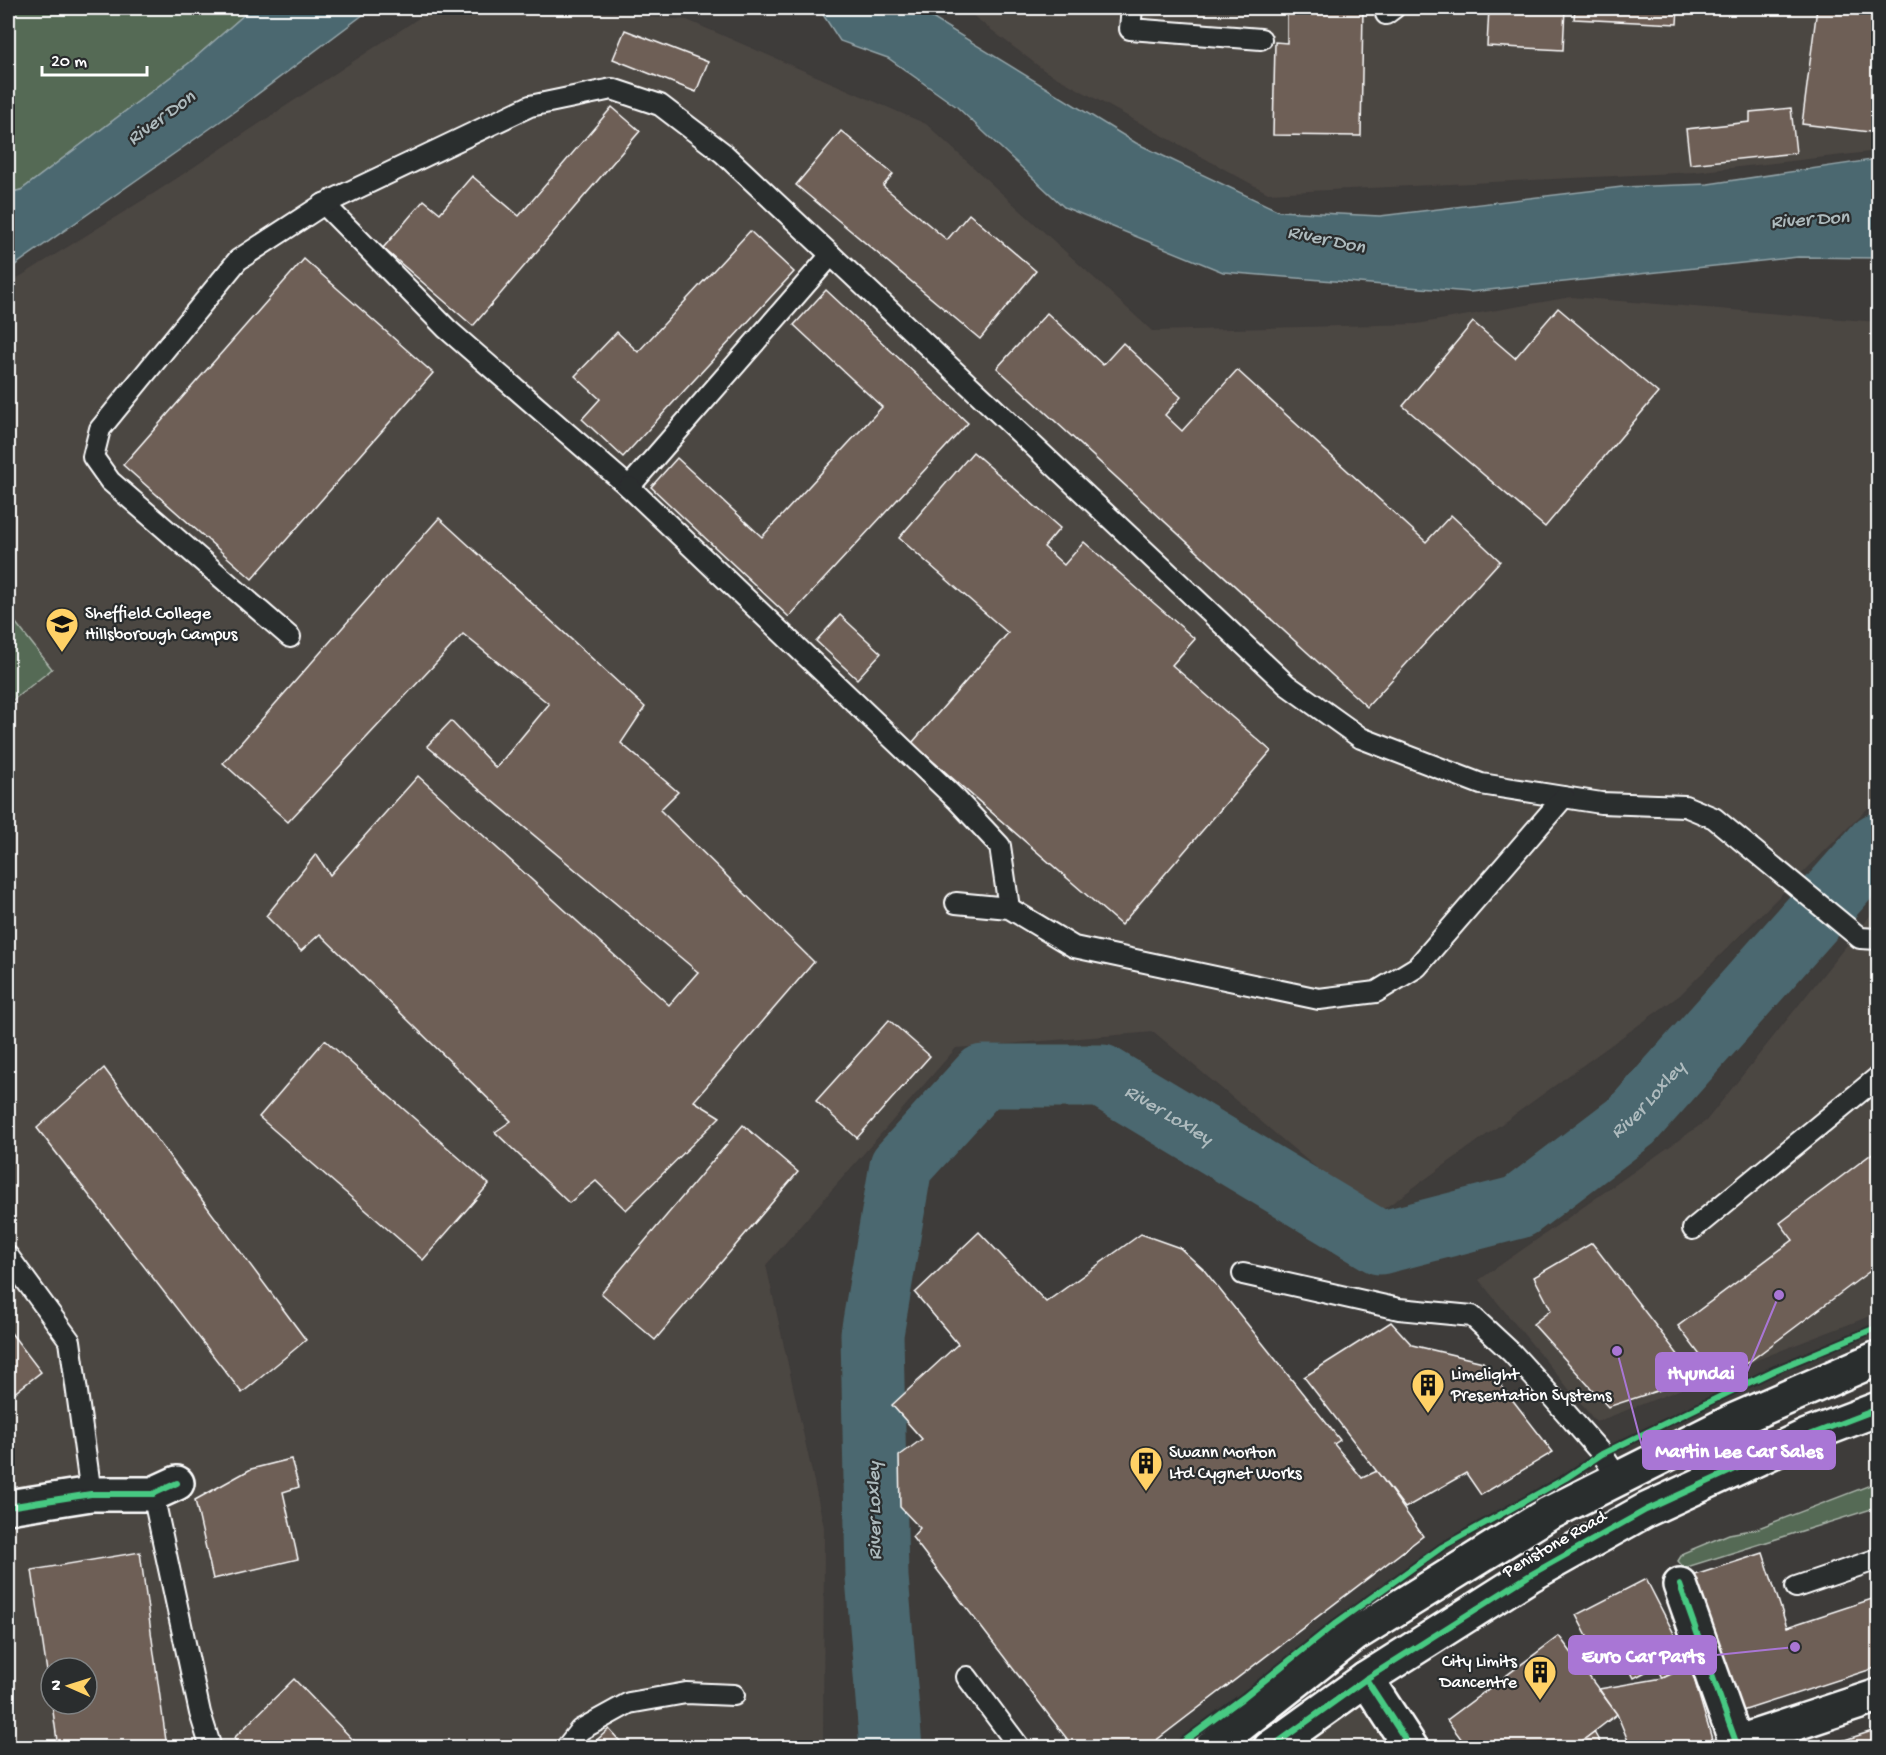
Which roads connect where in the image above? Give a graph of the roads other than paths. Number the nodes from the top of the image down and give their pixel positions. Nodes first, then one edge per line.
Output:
1 (1132, 8) edge
2 (1260, 39) dead end
3 (324, 204) junction
4 (831, 255) junction
5 (629, 487) junction
6 (290, 637) dead end
7 (1564, 797) junction
8 (956, 903) dead end
9 (1009, 908) junction
10 (1869, 939) edge
11 (1878, 1077) edge
12 (1694, 1229) dead end
13 (8, 1256) edge
14 (1243, 1274) dead end
15 (1878, 1358) edge
16 (1878, 1409) edge
17 (1617, 1478) junction
18 (165, 1489) joint
19 (92, 1494) junction
20 (8, 1507) edge
21 (1878, 1559) edge
22 (1680, 1585) dead end
23 (1796, 1587) dead end
24 (967, 1677) dead end
25 (1365, 1679) junction
26 (734, 1695) dead end
27 (1878, 1696) edge
28 (1737, 1745) edge
29 (211, 1748) edge
30 (566, 1748) edge
31 (1020, 1748) edge
32 (1211, 1748) edge
33 (1270, 1748) edge
34 (1411, 1748) edge

1 - 2 lane
3 - 4 lane
3 - 5 lane
3 - 6 lane
4 - 5 lane
4 - 7 lane
5 - 9 lane
7 - 9 lane
7 - 10 lane
8 - 9 lane
11 - 12 lane
13 - 19 lane
14 - 17 lane
15 - 17 main road, Penistone Road
16 - 25 main road, Penistone Road
17 - 32 main road, Penistone Road
18 - 19 main road
18 - 29 lane
19 - 20 main road
21 - 23 lane
22 - 28 main road
24 - 31 lane
25 - 33 main road, Penistone Road
25 - 34 main road
26 - 30 lane
27 - 28 main road

